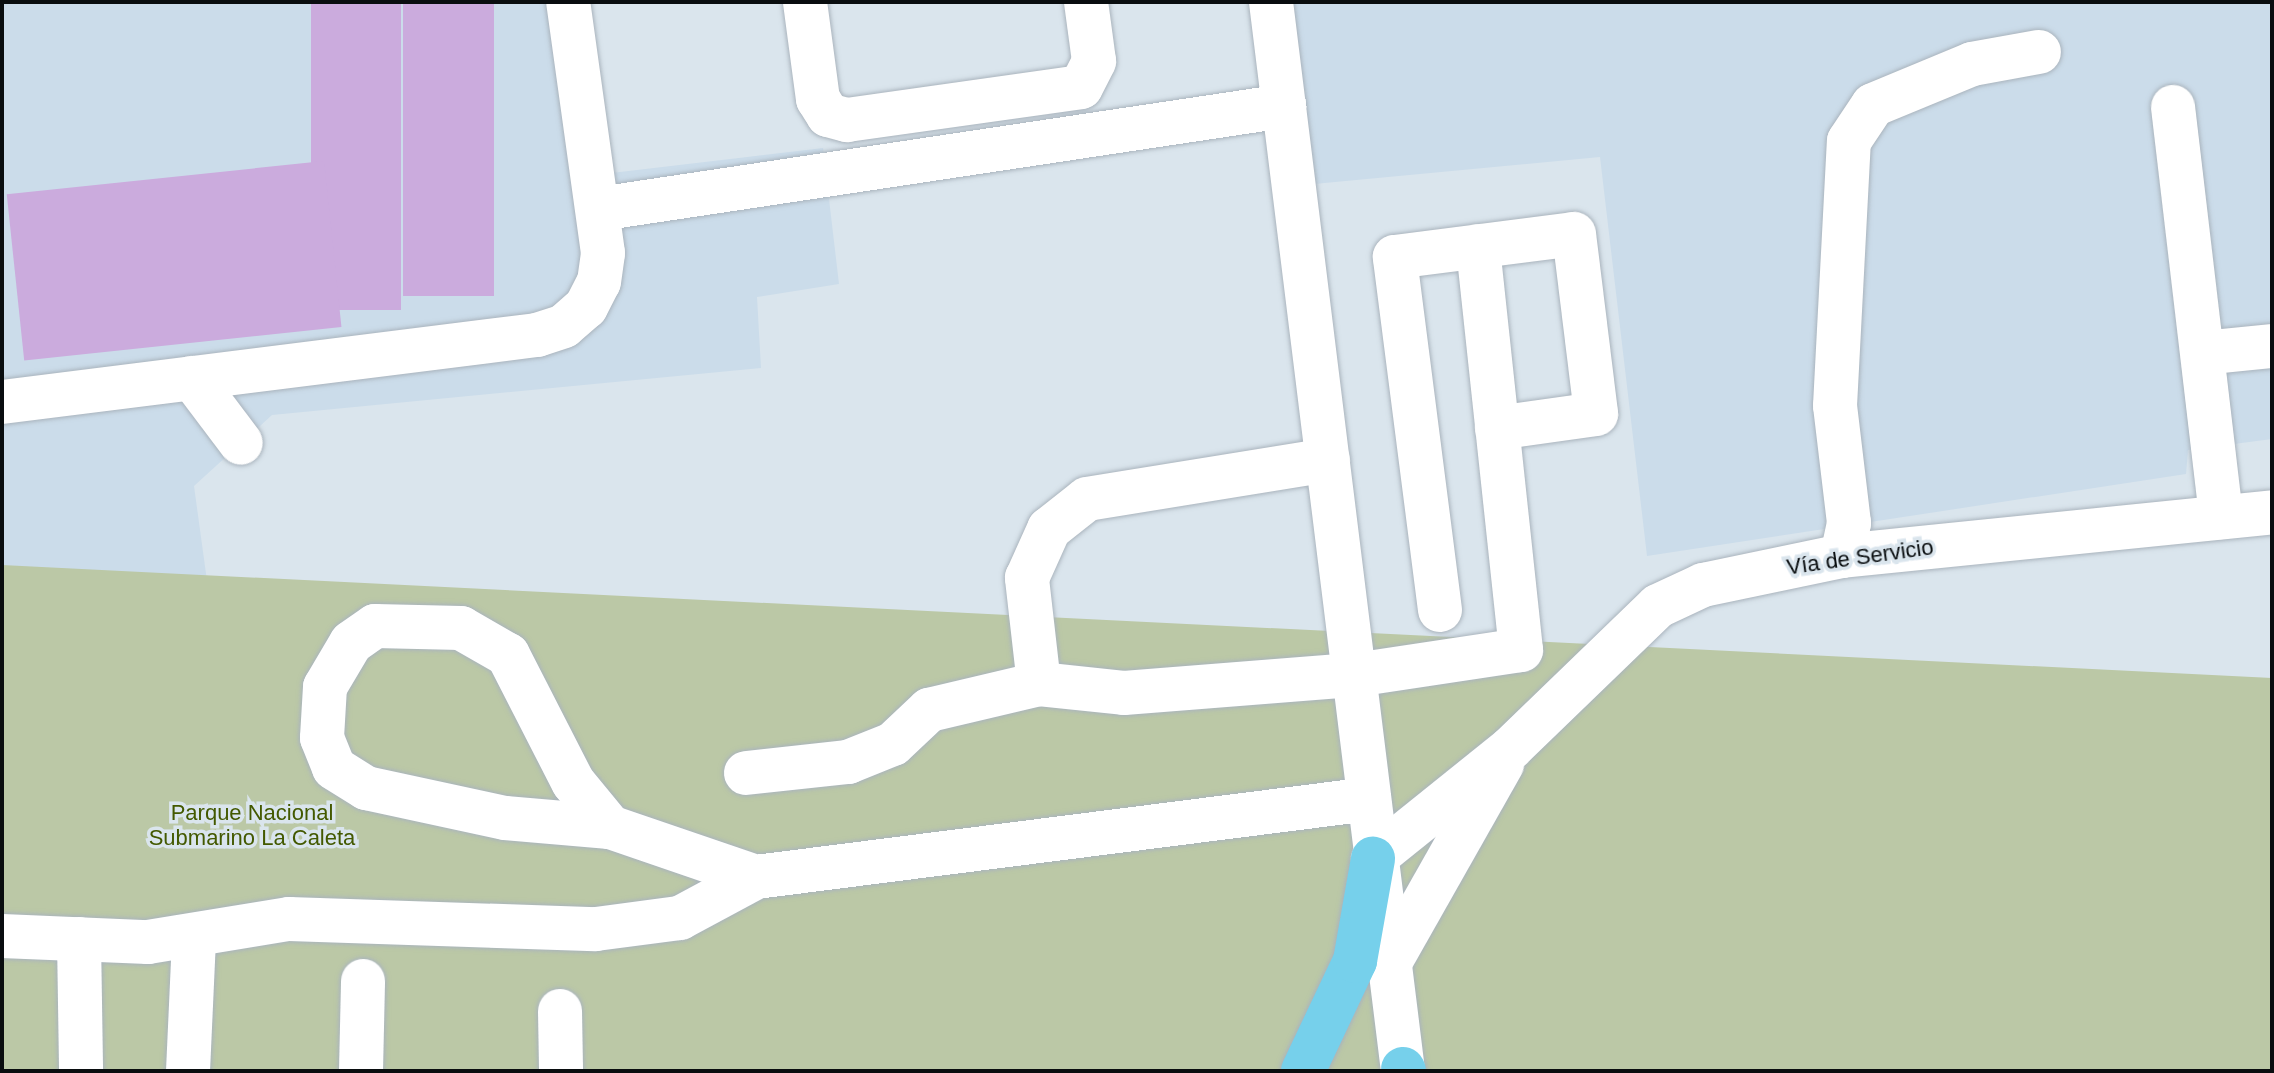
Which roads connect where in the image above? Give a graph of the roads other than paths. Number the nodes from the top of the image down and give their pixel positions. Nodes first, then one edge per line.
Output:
1 (568, 2) edge
2 (805, 2) edge
3 (1086, 2) edge
4 (1271, 2) edge
5 (2039, 52) dead end
6 (1284, 106) junction
7 (2173, 107) dead end
8 (599, 209) junction
9 (1478, 246) junction
10 (2272, 346) edge
11 (2203, 353) junction
12 (192, 378) junction
13 (2, 402) edge
14 (1497, 428) junction
15 (241, 443) dead end
16 (1328, 460) junction
17 (2272, 512) edge
18 (2221, 517) junction
19 (1842, 556) junction
20 (1440, 610) dead end
21 (1355, 675) junction
22 (1039, 684) junction
23 (1511, 748) junction
24 (746, 773) dead end
25 (1369, 799) junction
26 (610, 827) junction
27 (1373, 859) junction
28 (756, 877) junction
29 (2, 936) edge
30 (194, 937) junction
31 (79, 939) junction
32 (1389, 964) junction
33 (363, 981) dead end
34 (560, 1011) dead end
35 (1403, 1070) edge
36 (81, 1071) edge
37 (188, 1071) edge
38 (361, 1071) edge
39 (561, 1071) edge
40 (1303, 1071) edge

1 - 8 lane
2 - 3 lane
4 - 6 lane
5 - 19 lane
6 - 8 lane
6 - 16 lane
7 - 11 lane
8 - 12 lane
9 - 14 lane
9 - 14 lane
9 - 20 lane
10 - 11 lane
11 - 18 lane
12 - 13 lane
12 - 15 lane
14 - 21 lane
16 - 21 lane
16 - 22 lane
17 - 18 lane, Vía de Servicio
18 - 19 lane, Vía de Servicio
19 - 23 lane, Vía de Servicio
21 - 22 lane
21 - 25 lane
22 - 24 lane
23 - 27 lane, Vía de Servicio
23 - 32 lane, Vía de Servicio
25 - 27 lane
25 - 28 lane
26 - 26 lane
26 - 28 lane
27 - 32 lane
27 - 40 main road
28 - 30 lane
29 - 31 lane
30 - 31 lane
30 - 37 lane
31 - 36 lane
32 - 35 lane
33 - 38 lane
34 - 39 lane

